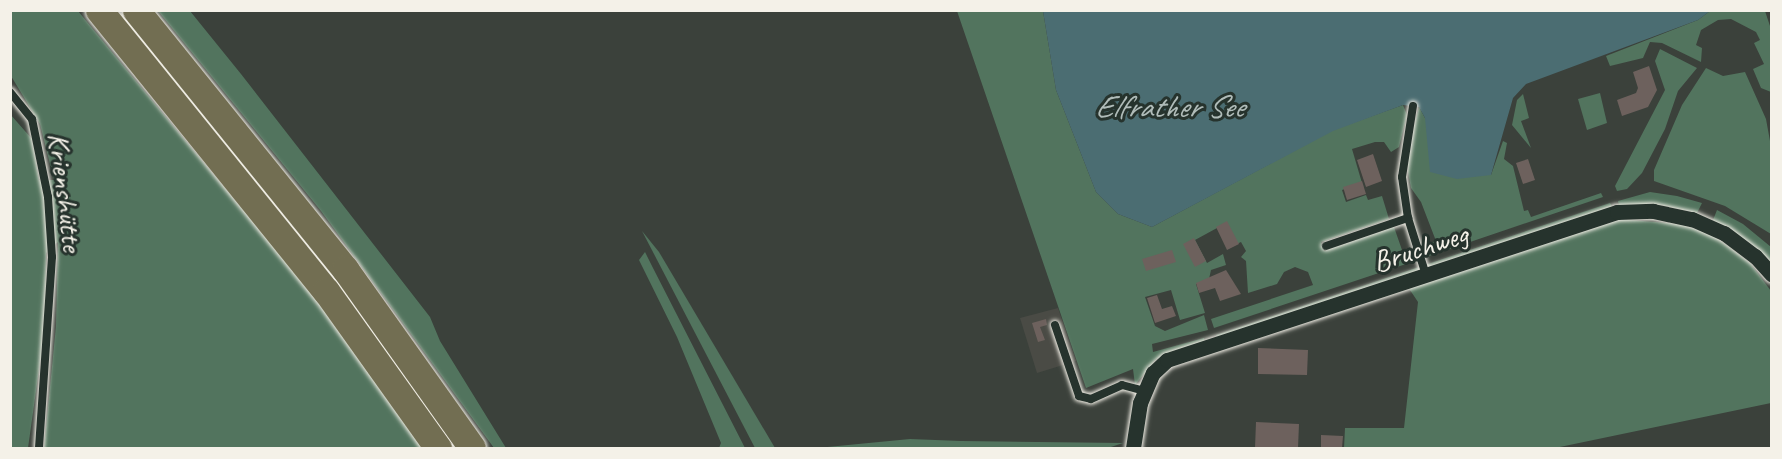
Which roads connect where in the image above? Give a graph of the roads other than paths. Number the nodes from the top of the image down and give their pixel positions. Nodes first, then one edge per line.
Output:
1 (99, 10) edge
2 (136, 10) edge
3 (10, 92) edge
4 (1413, 106) dead end
5 (1408, 218) junction
6 (1326, 246) dead end
7 (1426, 275) junction
8 (1772, 275) edge
9 (1055, 325) dead end
10 (1145, 391) junction
11 (39, 448) edge
12 (438, 448) edge
13 (472, 448) edge
14 (1132, 448) edge

1 - 12 highway
2 - 13 highway
3 - 11 lane, Krienshütte
4 - 5 lane
5 - 6 lane
5 - 7 lane
7 - 8 street, Bruchweg
7 - 10 street, Bruchweg
9 - 10 lane
10 - 14 street, Bruchweg

